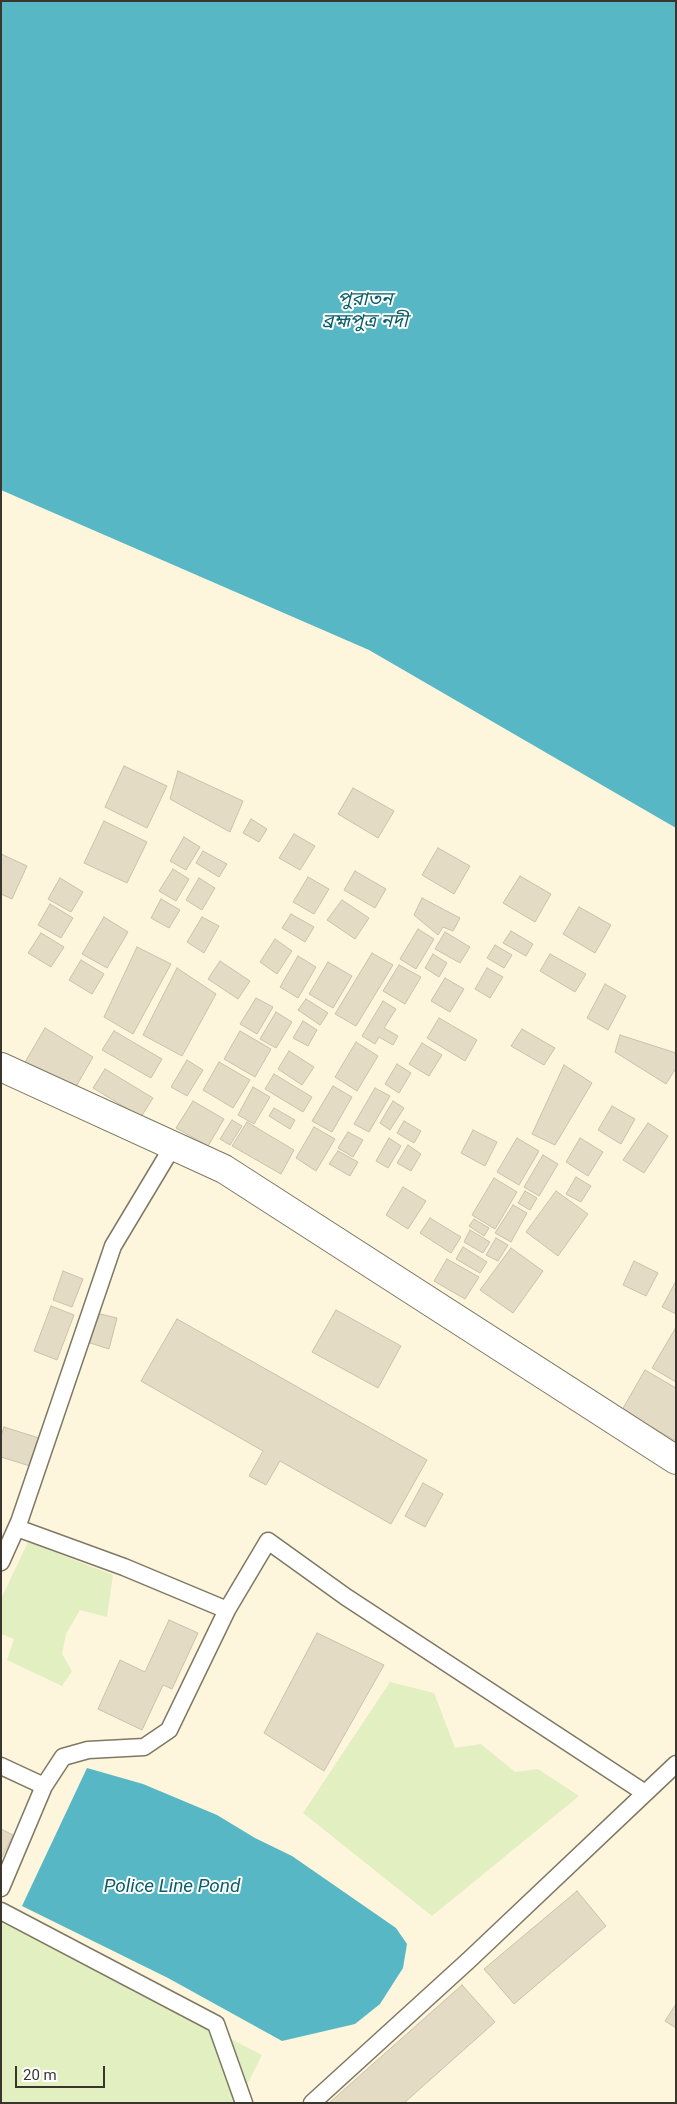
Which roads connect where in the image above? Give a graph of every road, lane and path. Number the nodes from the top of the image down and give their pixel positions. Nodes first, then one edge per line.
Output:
1 (1, 1067) edge
2 (173, 1146) junction
3 (676, 1460) edge
4 (18, 1522) junction
5 (1, 1562) edge
6 (227, 1610) junction
7 (676, 1764) edge
8 (1, 1766) edge
9 (44, 1786) junction
10 (645, 1794) junction
11 (1, 1888) edge
12 (1, 1911) edge
13 (244, 2103) edge
14 (312, 2103) edge

1 - 2 street
2 - 3 street
2 - 4 lane
4 - 5 lane
4 - 6 lane
6 - 9 lane
6 - 10 lane
7 - 10 lane
8 - 9 lane
9 - 11 lane
10 - 14 lane
12 - 13 lane

